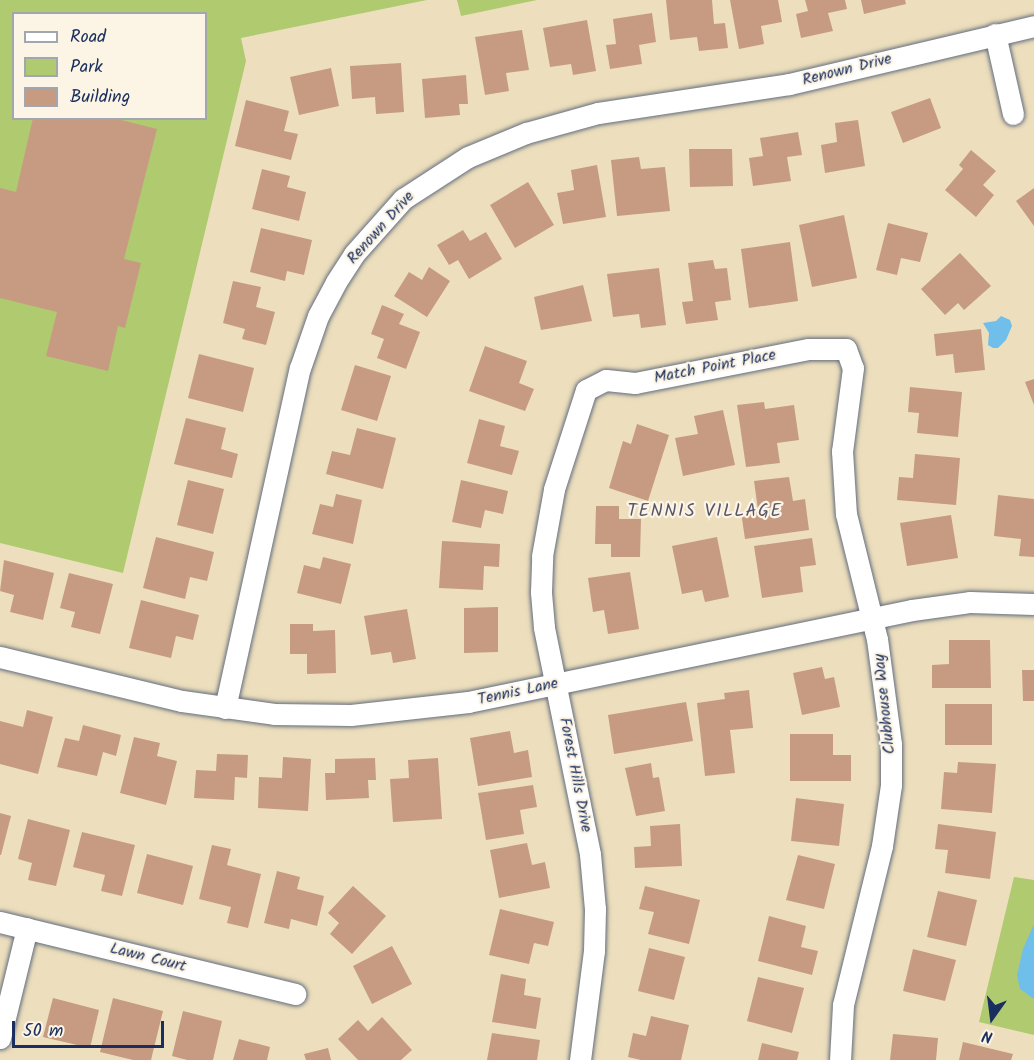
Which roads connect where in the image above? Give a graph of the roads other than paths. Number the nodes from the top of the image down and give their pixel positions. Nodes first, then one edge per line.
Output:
1 (1034, 26) edge
2 (994, 34) junction
3 (1013, 114) dead end
4 (846, 349) joint
5 (586, 390) joint
6 (1034, 604) edge
7 (872, 619) junction
8 (0, 657) edge
9 (557, 684) junction
10 (225, 708) junction
11 (0, 922) edge
12 (27, 928) junction
13 (296, 994) dead end
14 (0, 1038) edge
15 (580, 1060) edge
16 (840, 1060) edge

1 - 2 street, Renown Drive
2 - 3 street
2 - 10 street, Renown Drive
4 - 5 street, Match Point Place
4 - 7 street, Clubhouse Way
5 - 9 street, Forest Hills Drive
6 - 7 street, Tennis Lane
7 - 9 street, Tennis Lane
7 - 16 street, Clubhouse Way
8 - 10 street, Tennis Lane
9 - 10 street, Tennis Lane
9 - 15 street, Forest Hills Drive
11 - 12 street, Lawn Court
12 - 13 street, Lawn Court
12 - 14 street

